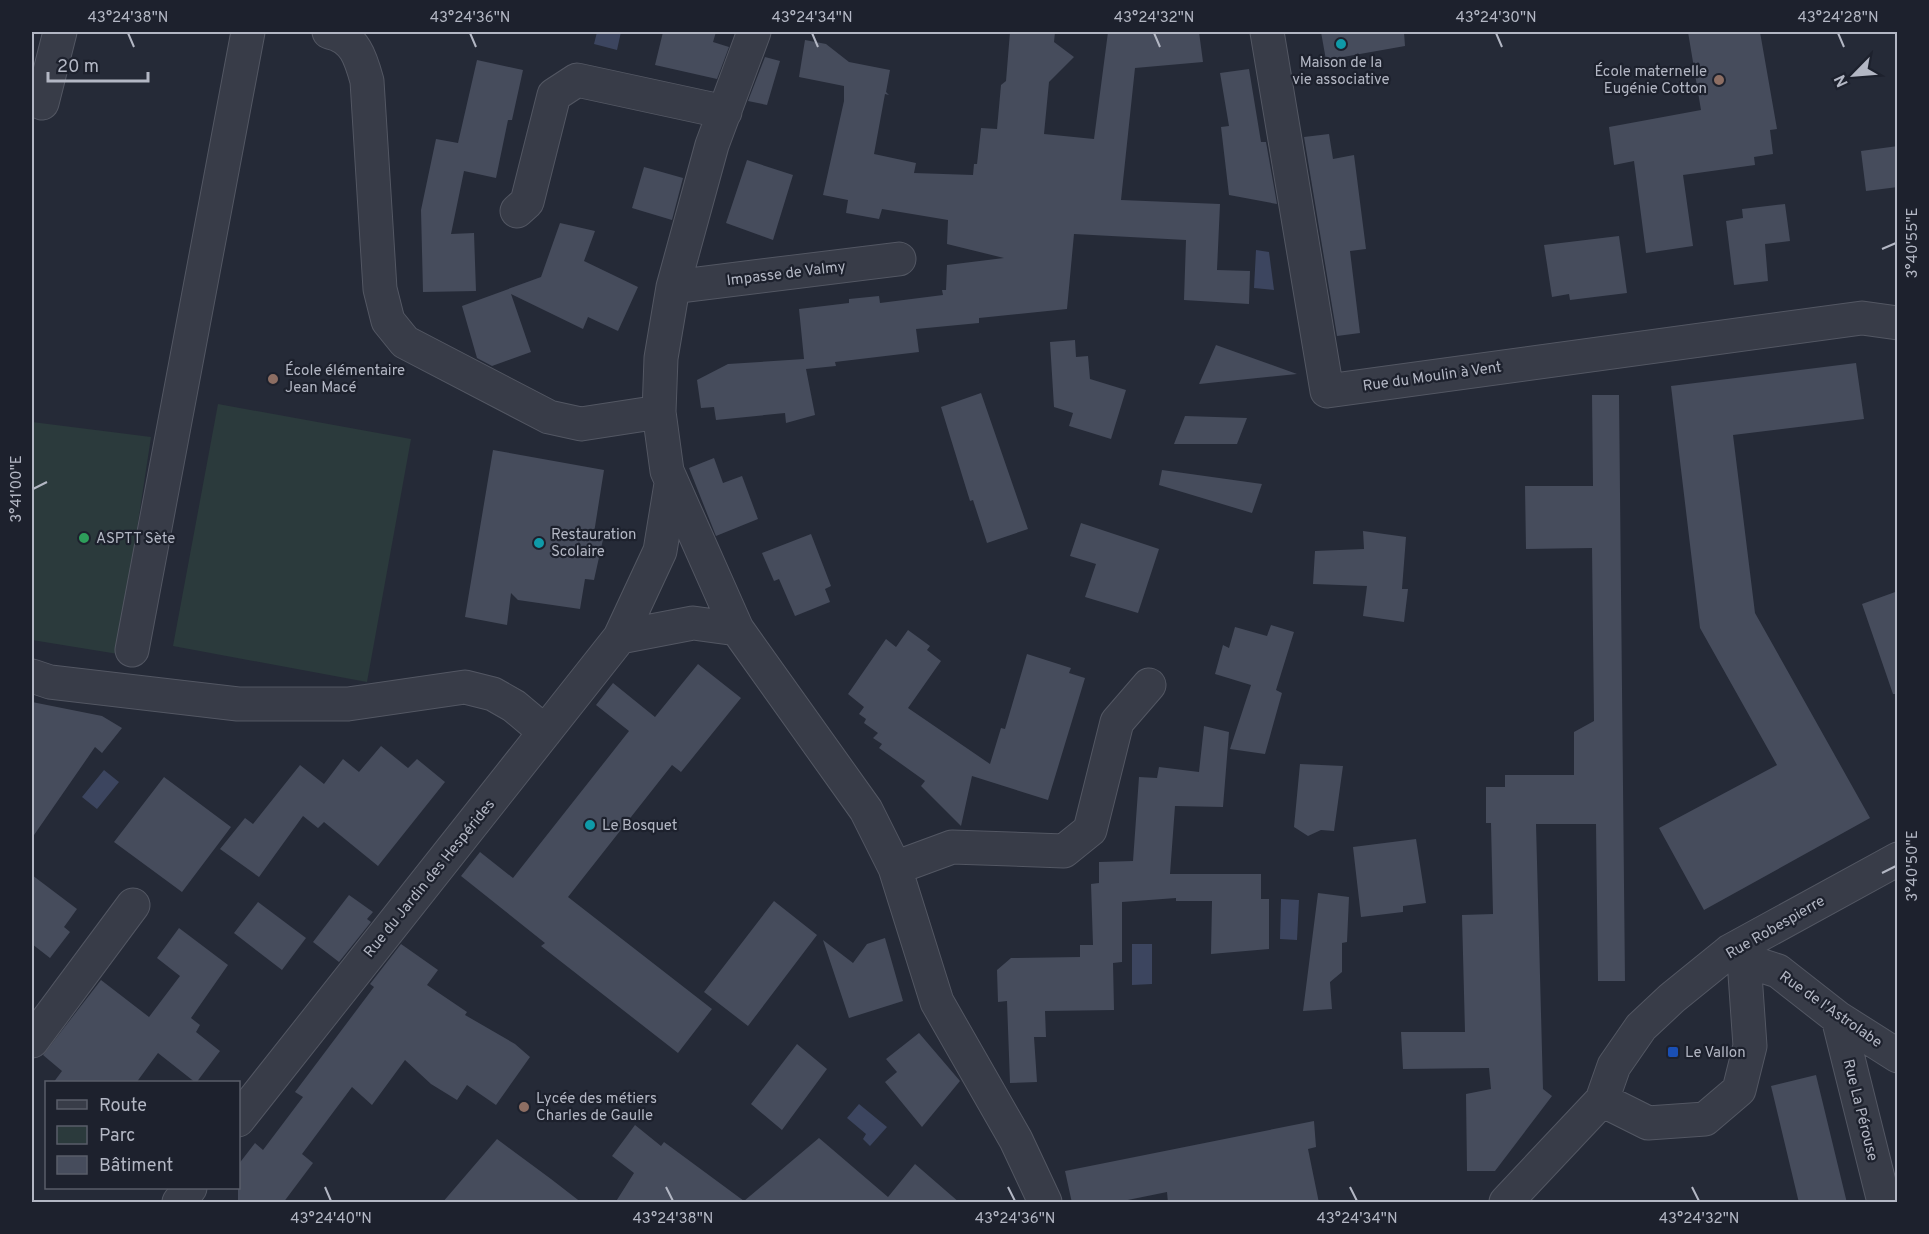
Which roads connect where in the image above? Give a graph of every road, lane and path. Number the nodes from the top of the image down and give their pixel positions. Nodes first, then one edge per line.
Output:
1 (46, 32) edge
2 (60, 32) edge
3 (248, 32) edge
4 (329, 32) edge
5 (754, 32) edge
6 (1267, 32) edge
7 (32, 69) edge
8 (42, 103) dead end
9 (725, 112) junction
10 (517, 211) dead end
11 (899, 259) dead end
12 (674, 287) junction
13 (1898, 323) edge
14 (659, 412) junction
15 (671, 484) junction
16 (737, 629) junction
17 (620, 637) junction
18 (132, 650) dead end
19 (32, 676) edge
20 (1149, 685) dead end
21 (545, 732) junction
22 (1898, 859) edge
23 (895, 868) junction
24 (133, 905) dead end
25 (1737, 956) junction
26 (1838, 1018) junction
27 (32, 1041) edge
28 (1898, 1056) edge
29 (1602, 1100) junction
30 (240, 1117) edge
31 (189, 1189) edge
32 (179, 1203) edge
33 (1045, 1203) edge
34 (1506, 1203) edge
35 (1884, 1203) edge

1 - 7 street
2 - 8 street
3 - 18 street
4 - 14 street
5 - 9 street
6 - 13 street, Rue du Moulin à Vent
9 - 10 street
9 - 12 street
11 - 12 street, Impasse de Valmy
12 - 14 street
14 - 15 street
15 - 16 street
15 - 17 street, Rue du Jardin des Hespérides
16 - 17 street
16 - 23 street
17 - 21 street, Rue du Jardin des Hespérides
19 - 21 street
20 - 23 street
21 - 30 street, Rue du Jardin des Hespérides
22 - 25 street, Rue Robespierre
23 - 33 street
24 - 27 street
25 - 26 street, Rue de l'Astrolabe
25 - 29 street, Rue Robespierre
25 - 29 street
26 - 28 street, Rue de l'Astrolabe
26 - 35 street, Rue La Pérouse
29 - 34 street, Rue Robespierre
31 - 32 street

